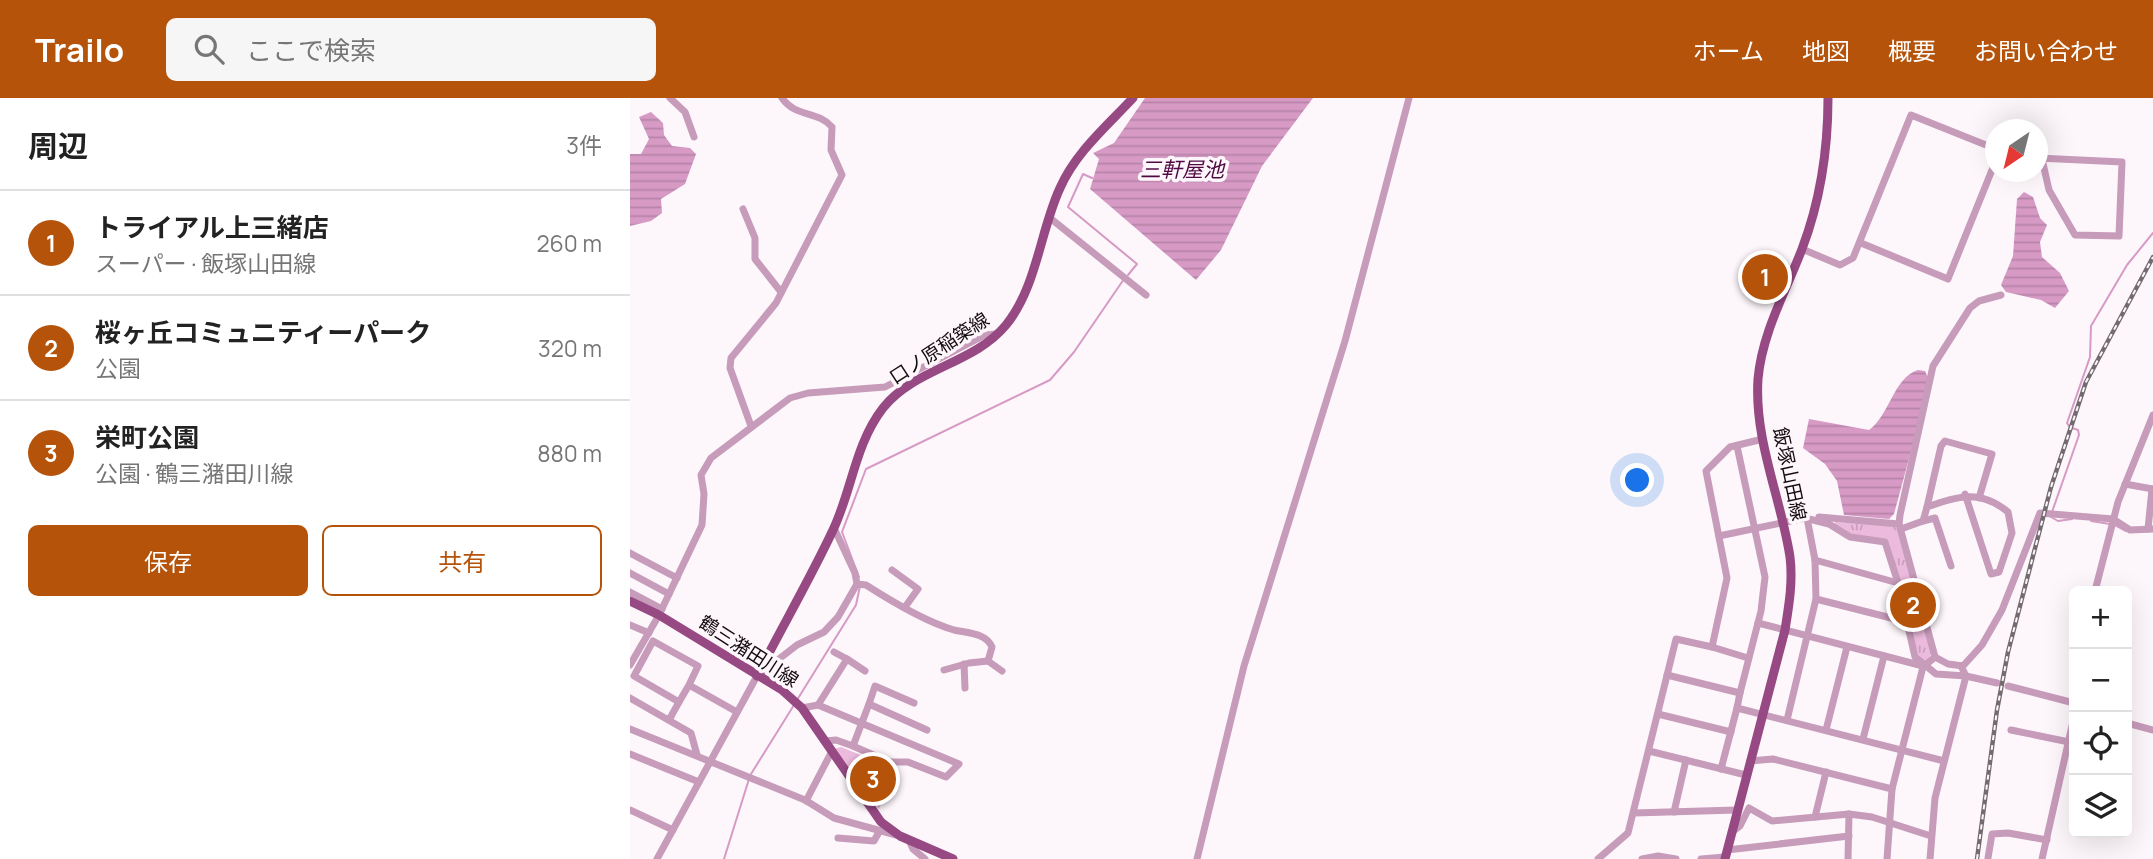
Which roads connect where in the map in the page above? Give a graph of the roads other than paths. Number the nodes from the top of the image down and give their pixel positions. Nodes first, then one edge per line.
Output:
1 (670, 98) edge
2 (782, 98) edge
3 (1409, 98) edge
4 (1828, 98) edge
5 (1129, 99) edge
6 (694, 137) dead end
7 (1985, 145) edge
8 (2040, 158) edge
9 (1987, 182) edge
10 (743, 209) dead end
11 (1051, 218) junction
12 (1861, 243) junction
13 (1802, 249) junction
14 (781, 292) junction
15 (1146, 295) dead end
16 (2001, 295) dead end
17 (996, 334) junction
18 (2153, 415) edge
19 (751, 426) junction
20 (1763, 439) junction
21 (1737, 446) junction
22 (2125, 484) junction
23 (2152, 489) edge
24 (1965, 494) junction
25 (1979, 498) junction
26 (1927, 507) junction
27 (1805, 518) junction
28 (1783, 522) junction
29 (1923, 522) junction
30 (2112, 522) junction
31 (1900, 526) junction
32 (834, 528) junction
33 (1756, 528) junction
34 (2150, 529) edge
35 (1719, 536) junction
36 (630, 553) edge
37 (1815, 560) junction
38 (1951, 566) dead end
39 (892, 570) dead end
40 (630, 573) edge
41 (677, 578) junction
42 (1898, 583) junction
43 (857, 584) junction
44 (2096, 586) edge
45 (630, 592) edge
46 (669, 594) junction
47 (1816, 599) junction
48 (630, 601) edge
49 (905, 607) junction
50 (660, 612) junction
51 (1907, 622) junction
52 (1758, 623) junction
53 (630, 625) edge
54 (1785, 630) junction
55 (649, 633) junction
56 (1809, 637) junction
57 (630, 645) edge
58 (1712, 647) junction
59 (1847, 647) junction
60 (639, 649) junction
61 (834, 652) dead end
62 (1884, 656) junction
63 (1935, 657) junction
64 (1748, 658) junction
65 (846, 659) junction
66 (988, 662) junction
67 (964, 664) junction
68 (630, 665) edge
69 (1962, 666) junction
70 (1923, 667) junction
71 (944, 670) dead end
72 (865, 671) dead end
73 (1002, 671) dead end
74 (1667, 675) junction
75 (757, 676) junction
76 (1966, 676) junction
77 (1997, 683) dead end
78 (689, 685) junction
79 (2008, 686) dead end
80 (965, 688) dead end
81 (1740, 693) junction
82 (630, 698) edge
83 (679, 702) junction
84 (2069, 702) edge
85 (914, 703) dead end
86 (869, 704) junction
87 (818, 705) junction
88 (802, 708) junction
89 (1737, 708) junction
90 (737, 712) junction
91 (1658, 714) junction
92 (1762, 714) junction
93 (669, 720) junction
94 (1787, 720) junction
95 (861, 723) junction
96 (2132, 724) edge
97 (630, 729) edge
98 (927, 730) dead end
99 (1826, 730) junction
100 (2011, 730) dead end
101 (2153, 730) edge
102 (1731, 732) junction
103 (1863, 739) junction
104 (825, 741) junction
105 (2069, 742) joint
106 (853, 746) junction
107 (1903, 749) junction
108 (832, 751) junction
109 (1649, 751) junction
110 (630, 754) edge
111 (696, 755) junction
112 (1686, 760) junction
113 (710, 761) junction
114 (1750, 761) junction
115 (1944, 761) junction
116 (1721, 769) junction
117 (1826, 772) junction
118 (1746, 775) junction
119 (699, 782) junction
120 (1892, 789) junction
121 (806, 801) junction
122 (630, 810) edge
123 (1737, 810) junction
124 (1674, 812) junction
125 (1634, 813) junction
126 (1849, 814) junction
127 (1815, 817) junction
128 (1890, 823) junction
129 (673, 831) junction
130 (879, 832) junction
131 (1731, 833) junction
132 (1849, 836) junction
133 (1931, 836) junction
134 (838, 838) dead end
135 (905, 838) junction
136 (2047, 840) junction
137 (1726, 855) edge
138 (1989, 858) edge
139 (657, 859) edge
140 (925, 859) edge
141 (953, 859) edge
142 (1197, 859) edge
143 (1598, 859) edge
144 (1642, 859) edge
145 (1676, 859) edge
146 (1701, 859) edge
147 (1848, 859) edge
148 (1887, 859) edge
149 (1930, 859) edge
150 (2042, 859) edge

1 - 6 street
2 - 14 street
3 - 142 street
4 - 13 main road, 飯塚山田線
5 - 11 main road, 口ノ原稲築線
7 - 12 street
8 - 8 street
9 - 12 street
10 - 14 street
11 - 15 street
11 - 17 main road, 口ノ原稲築線
12 - 13 street
13 - 20 main road, 飯塚山田線
14 - 19 street
16 - 31 street
17 - 19 street
17 - 32 main road, 口ノ原稲築線
18 - 22 street
19 - 41 street
20 - 21 street
20 - 28 main road, 飯塚山田線
21 - 33 street
21 - 35 street
22 - 23 street
22 - 30 street
23 - 34 street
24 - 25 street
24 - 25 street
24 - 26 street
25 - 26 street
26 - 29 street
27 - 28 street
27 - 31 street
27 - 37 street
27 - 42 street
28 - 33 street
28 - 54 main road, 飯塚山田線
29 - 31 street
29 - 38 street
30 - 34 street
30 - 44 street
30 - 69 street
31 - 63 street
32 - 43 street
32 - 75 main road, 口ノ原稲築線
33 - 35 street
33 - 52 street
35 - 58 street
36 - 41 street
37 - 42 street
37 - 47 street
39 - 49 street
40 - 46 street
41 - 46 street
42 - 51 street
43 - 49 street
43 - 75 street
45 - 50 street
46 - 50 street
47 - 51 street
47 - 56 street
48 - 50 main road, 鶴三潴田川線
49 - 66 street
50 - 55 street
50 - 75 main road, 鶴三潴田川線
51 - 70 street
52 - 54 street
52 - 64 street
53 - 55 street
54 - 56 street
54 - 92 main road, 飯塚山田線
55 - 60 street
56 - 59 street
56 - 94 street
57 - 60 street
58 - 64 street
58 - 74 street
59 - 62 street
59 - 99 street
60 - 68 street
61 - 65 street
62 - 70 street
62 - 103 street
63 - 69 street
63 - 70 street
64 - 81 street
65 - 72 street
65 - 87 street
66 - 67 street
66 - 73 street
67 - 71 street
67 - 80 street
69 - 76 street
70 - 76 street
70 - 107 street
74 - 81 street
74 - 91 street
75 - 88 main road, 鶴三潴田川線
75 - 90 street
76 - 77 street
76 - 115 street
78 - 83 street
78 - 83 street
78 - 90 street
79 - 84 street
81 - 89 street
82 - 93 street
83 - 93 street
85 - 86 street
86 - 95 street
86 - 98 street
87 - 88 street
87 - 95 street
88 - 104 main road, 鶴三潴田川線
89 - 92 street
89 - 102 street
90 - 113 street
91 - 102 street
91 - 109 street
92 - 94 street
92 - 114 main road, 飯塚山田線
93 - 111 street
94 - 99 street
95 - 106 street
95 - 106 street
96 - 101 street
97 - 111 street
99 - 103 street
100 - 105 street
102 - 116 street
103 - 107 street
104 - 106 street
104 - 108 main road, 鶴三潴田川線
105 - 136 street
107 - 115 street
107 - 120 street
108 - 121 street
108 - 135 main road, 鶴三潴田川線
109 - 112 street
109 - 125 street
110 - 119 street
111 - 113 street
112 - 116 street
112 - 124 street
113 - 119 street
113 - 121 street
114 - 117 street
114 - 118 main road, 飯塚山田線
115 - 133 street
116 - 118 street
117 - 120 street
117 - 127 street
118 - 123 main road, 飯塚山田線
119 - 129 street
120 - 128 street
121 - 130 street
122 - 129 street
123 - 124 street
123 - 131 main road, 飯塚山田線
124 - 125 street
125 - 143 street
126 - 127 street
126 - 128 street
126 - 132 street
127 - 131 street
128 - 133 street
128 - 148 street
129 - 139 street
130 - 134 street
130 - 135 street
131 - 137 main road, 飯塚山田線
132 - 137 street
132 - 147 street
133 - 149 street
135 - 140 street
135 - 141 main road, 鶴三潴田川線
136 - 138 street
136 - 150 street
137 - 146 street
144 - 145 street

